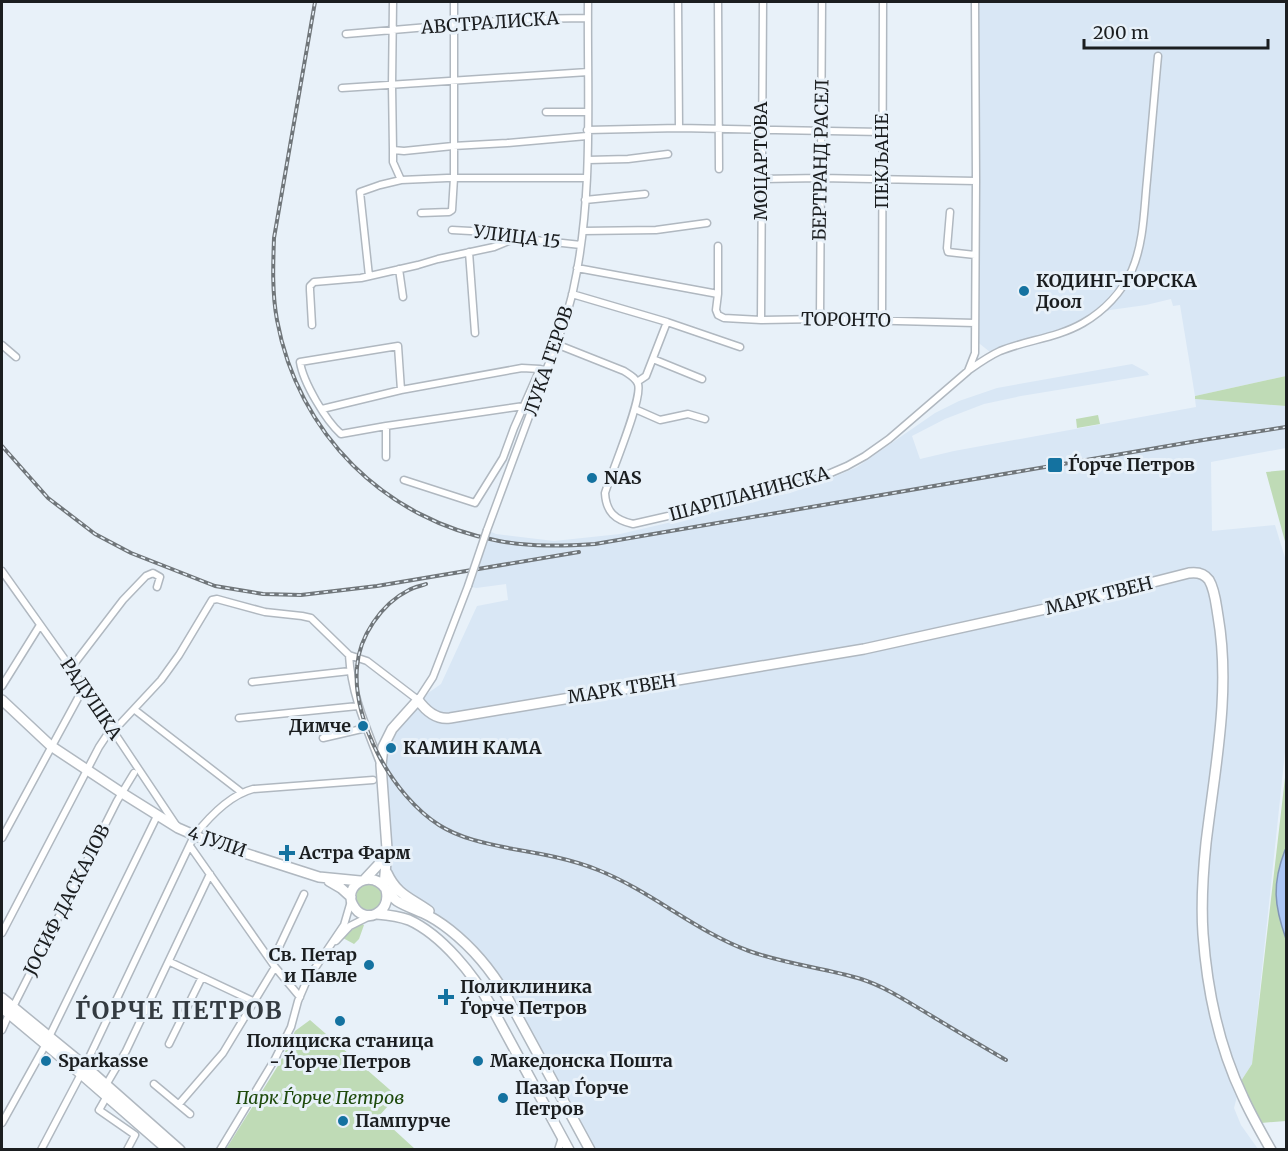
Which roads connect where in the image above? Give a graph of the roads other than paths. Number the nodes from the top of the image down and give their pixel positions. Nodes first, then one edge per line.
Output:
1 (393, 2) edge
2 (454, 2) edge
3 (588, 2) edge
4 (678, 2) edge
5 (718, 2) edge
6 (763, 2) edge
7 (822, 2) edge
8 (883, 2) edge
9 (975, 2) edge
10 (588, 18) junction
11 (454, 24) junction
12 (393, 29) junction
13 (346, 34) dead end
14 (1158, 56) dead end
15 (588, 72) junction
16 (454, 81) junction
17 (392, 85) junction
18 (342, 88) dead end
19 (546, 112) dead end
20 (588, 112) junction
21 (679, 128) junction
22 (718, 129) junction
23 (761, 129) junction
24 (821, 131) junction
25 (882, 132) junction
26 (587, 133) junction
27 (453, 146) junction
28 (393, 150) junction
29 (668, 154) dead end
30 (588, 160) junction
31 (719, 169) dead end
32 (454, 178) junction
33 (586, 178) junction
34 (820, 178) junction
35 (761, 179) junction
36 (882, 179) junction
37 (401, 180) junction
38 (976, 181) junction
39 (645, 194) dead end
40 (585, 200) junction
41 (950, 212) dead end
42 (421, 213) dead end
43 (707, 223) dead end
44 (452, 230) dead end
45 (583, 231) junction
46 (516, 238) junction
47 (581, 245) junction
48 (718, 246) dead end
49 (469, 252) junction
50 (975, 255) junction
51 (577, 268) junction
52 (399, 269) junction
53 (369, 276) junction
54 (572, 294) junction
55 (718, 294) junction
56 (403, 297) dead end
57 (820, 319) junction
58 (761, 320) junction
59 (882, 321) junction
60 (667, 322) junction
61 (975, 323) junction
62 (312, 325) dead end
63 (475, 333) dead end
64 (556, 344) junction
65 (2, 345) edge
66 (740, 348) dead end
67 (16, 357) dead end
68 (653, 359) junction
69 (543, 370) junction
70 (968, 371) junction
71 (702, 379) dead end
72 (637, 382) junction
73 (401, 390) junction
74 (524, 406) junction
75 (322, 409) junction
76 (635, 409) junction
77 (705, 419) dead end
78 (386, 426) junction
79 (386, 457) dead end
80 (404, 480) dead end
81 (2, 571) edge
82 (157, 587) dead end
83 (40, 626) junction
84 (349, 655) junction
85 (71, 668) junction
86 (350, 671) junction
87 (252, 682) dead end
88 (2, 686) edge
89 (84, 687) junction
90 (2, 700) edge
91 (418, 700) junction
92 (358, 706) junction
93 (135, 710) junction
94 (239, 718) dead end
95 (366, 728) junction
96 (111, 729) junction
97 (323, 738) dead end
98 (51, 746) junction
99 (381, 765) junction
100 (87, 769) junction
101 (134, 773) dead end
102 (373, 780) dead end
103 (241, 792) junction
104 (122, 793) junction
105 (157, 816) junction
106 (178, 828) junction
107 (194, 836) junction
108 (2, 838) edge
109 (387, 839) junction
110 (190, 846) junction
111 (386, 871) junction
112 (210, 874) junction
113 (319, 877) junction
114 (363, 880) junction
115 (385, 889) junction
116 (304, 894) dead end
117 (351, 899) junction
118 (374, 914) junction
119 (439, 922) junction
120 (2, 933) edge
121 (331, 946) junction
122 (170, 962) junction
123 (274, 965) junction
124 (202, 976) junction
125 (300, 997) junction
126 (2, 998) edge
127 (255, 1002) junction
128 (8, 1010) edge
129 (2, 1030) edge
130 (47, 1041) junction
131 (169, 1044) dead end
132 (83, 1070) junction
133 (154, 1084) dead end
134 (106, 1085) junction
135 (107, 1096) junction
136 (179, 1104) junction
137 (190, 1114) dead end
138 (2, 1123) edge
139 (562, 1138) junction
140 (41, 1149) edge
141 (127, 1149) edge
142 (168, 1149) edge
143 (180, 1149) edge
144 (220, 1149) edge
145 (558, 1149) edge
146 (569, 1149) edge
147 (590, 1149) edge
148 (1270, 1149) edge

1 - 12 street
2 - 11 street
3 - 10 street, ЛУКА ГЕРОВ
4 - 21 street
5 - 22 street
6 - 23 street, МОЦАРТОВА
7 - 24 street, БЕРТРАНД РАСЕЛ
8 - 25 street, ПЕКЉАНЕ
9 - 38 street
10 - 11 street, АВСТРАЛИСКА
10 - 15 street, ЛУКА ГЕРОВ
11 - 12 street, АВСТРАЛИСКА
11 - 16 street
12 - 13 street, АВСТРАЛИСКА
12 - 17 street
14 - 70 street, ШАРПЛАНИНСКА
15 - 16 street
15 - 20 street, ЛУКА ГЕРОВ
16 - 17 street
16 - 27 street
17 - 18 street
17 - 28 street
19 - 20 street
20 - 26 street, ЛУКА ГЕРОВ
21 - 22 street
21 - 26 street
22 - 23 street
22 - 31 street
23 - 24 street
23 - 35 street, МОЦАРТОВА
24 - 25 street
24 - 34 street, БЕРТРАНД РАСЕЛ
25 - 36 street, ПЕКЉАНЕ
26 - 27 street
26 - 30 street, ЛУКА ГЕРОВ
27 - 28 street
27 - 32 street
28 - 37 street
29 - 30 street
30 - 33 street, ЛУКА ГЕРОВ
32 - 33 street
32 - 37 street
32 - 42 street
33 - 40 street, ЛУКА ГЕРОВ
34 - 35 street
34 - 36 street
34 - 57 street, БЕРТРАНД РАСЕЛ
35 - 58 street, МОЦАРТОВА
36 - 38 street
36 - 59 street, ПЕКЉАНЕ
37 - 53 street
38 - 50 street
39 - 40 street
40 - 45 street, ЛУКА ГЕРОВ
41 - 50 street
43 - 45 street
44 - 46 street, УЛИЦА 15
45 - 47 street, ЛУКА ГЕРОВ
46 - 47 street, УЛИЦА 15
46 - 49 street
47 - 51 street, ЛУКА ГЕРОВ
48 - 55 street
49 - 52 street
49 - 63 street
50 - 61 street
51 - 54 street, ЛУКА ГЕРОВ
51 - 55 street
52 - 53 street
52 - 56 street
53 - 62 street
54 - 60 street
54 - 64 street, ЛУКА ГЕРОВ
55 - 58 street, ТОРОНТО
57 - 58 street, ТОРОНТО
57 - 59 street, ТОРОНТО
59 - 61 street, ТОРОНТО
60 - 66 street
60 - 68 street
61 - 70 street
64 - 69 street, ЛУКА ГЕРОВ
64 - 72 street
65 - 67 street
68 - 71 street
68 - 72 street
69 - 73 street
69 - 74 street
69 - 91 street, ЛУКА ГЕРОВ, bridge
70 - 76 street, ШАРПЛАНИНСКА
72 - 76 street, ШАРПЛАНИНСКА
73 - 75 street
73 - 75 street
74 - 78 street
74 - 80 street
75 - 78 street
76 - 77 street
78 - 79 street
81 - 83 street, РАДУШКА
82 - 85 street
83 - 85 street, РАДУШКА
83 - 88 street
84 - 86 street
84 - 91 street
84 - 93 street
85 - 89 street, РАДУШКА
86 - 87 street
86 - 92 street
89 - 96 street, РАДУШКА
89 - 98 street
90 - 98 street
91 - 99 street, ЛУКА ГЕРОВ
91 - 148 street, МАРК ТВЕН
92 - 94 street
92 - 95 street
93 - 96 street
93 - 103 street
95 - 97 street
95 - 99 street
96 - 100 street
96 - 106 street, РАДУШКА
98 - 100 street
98 - 108 street
99 - 109 street, ЛУКА ГЕРОВ
100 - 104 street, 4 ЈУЛИ
100 - 120 street
101 - 104 street, ЈОСИФ ДАСКАЛОВ
102 - 103 street
103 - 107 street
104 - 105 street, 4 ЈУЛИ
104 - 128 street, ЈОСИФ ДАСКАЛОВ
105 - 106 street, 4 ЈУЛИ
105 - 130 street
106 - 107 street, 4 ЈУЛИ
107 - 110 street
107 - 113 street, 4 ЈУЛИ
109 - 111 street, ЛУКА ГЕРОВ
109 - 114 street, ЛУКА ГЕРОВ
110 - 112 street
110 - 132 street
111 - 115 street, ЛУКА ГЕРОВ
111 - 119 street
112 - 122 street
112 - 123 street
113 - 114 street, 4 ЈУЛИ
113 - 117 street, 4 ЈУЛИ
114 - 115 street
114 - 117 street
115 - 118 street
115 - 119 street
116 - 123 street
117 - 118 street
117 - 121 street
118 - 121 street
118 - 139 street
119 - 147 street
121 - 125 street
122 - 124 street
122 - 134 street
123 - 125 street
123 - 127 street
124 - 127 street
124 - 131 street
125 - 144 street
126 - 128 street
127 - 136 street
128 - 129 street, ЈОСИФ ДАСКАЛОВ
128 - 130 street
130 - 132 street
130 - 138 street
132 - 134 street
132 - 135 street
132 - 140 street
133 - 136 street
134 - 143 street
135 - 141 street
135 - 142 street
136 - 137 street
139 - 145 street
139 - 146 street

